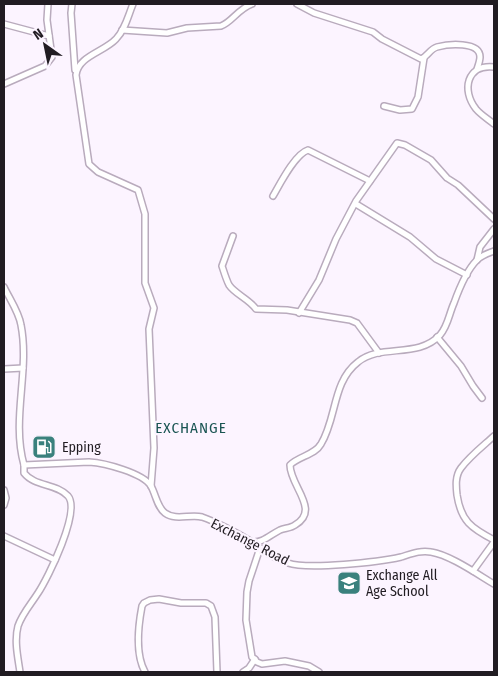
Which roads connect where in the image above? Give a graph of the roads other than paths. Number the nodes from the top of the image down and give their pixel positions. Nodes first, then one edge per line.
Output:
1 (48, 4) edge
2 (72, 4) edge
3 (132, 4) edge
4 (252, 4) edge
5 (297, 4) edge
6 (4, 24) edge
7 (122, 30) junction
8 (49, 36) junction
9 (424, 58) junction
10 (494, 67) edge
11 (477, 69) junction
12 (76, 72) junction
13 (4, 84) edge
14 (384, 106) dead end
15 (494, 124) edge
16 (370, 181) junction
17 (272, 196) dead end
18 (356, 204) junction
19 (494, 219) edge
20 (494, 229) edge
21 (233, 236) dead end
22 (494, 250) edge
23 (477, 260) junction
24 (467, 275) junction
25 (4, 286) edge
26 (299, 313) junction
27 (437, 337) junction
28 (379, 353) junction
29 (23, 368) junction
30 (4, 369) edge
31 (482, 398) dead end
32 (494, 436) edge
33 (24, 465) junction
34 (151, 486) junction
35 (4, 490) edge
36 (4, 505) edge
37 (4, 536) edge
38 (494, 541) edge
39 (251, 542) junction
40 (260, 548) junction
41 (55, 560) junction
42 (473, 571) junction
43 (494, 584) edge
44 (255, 659) junction
45 (20, 672) edge
46 (145, 672) edge
47 (217, 672) edge
48 (244, 672) edge
49 (319, 672) edge

1 - 8 street
2 - 12 street
3 - 7 street
4 - 7 street
5 - 9 street
6 - 8 street
7 - 12 street
8 - 13 street
9 - 11 street
9 - 14 street
10 - 11 street
11 - 15 street
12 - 34 street
16 - 17 street
16 - 18 street
16 - 19 street
18 - 24 street
18 - 26 street
20 - 23 street
21 - 26 street
22 - 23 street
23 - 24 street
24 - 27 street
25 - 29 street
26 - 28 street
27 - 28 street
27 - 31 street
28 - 39 street
29 - 30 street
29 - 33 street
32 - 38 street
33 - 34 street
33 - 41 street
34 - 39 street, Exchange Road
35 - 36 street
37 - 41 street
38 - 42 street
39 - 40 street, Exchange Road
40 - 42 street, Exchange Road
40 - 44 street
41 - 45 street
42 - 43 street, Exchange Road
44 - 48 street
44 - 49 street
46 - 47 street

